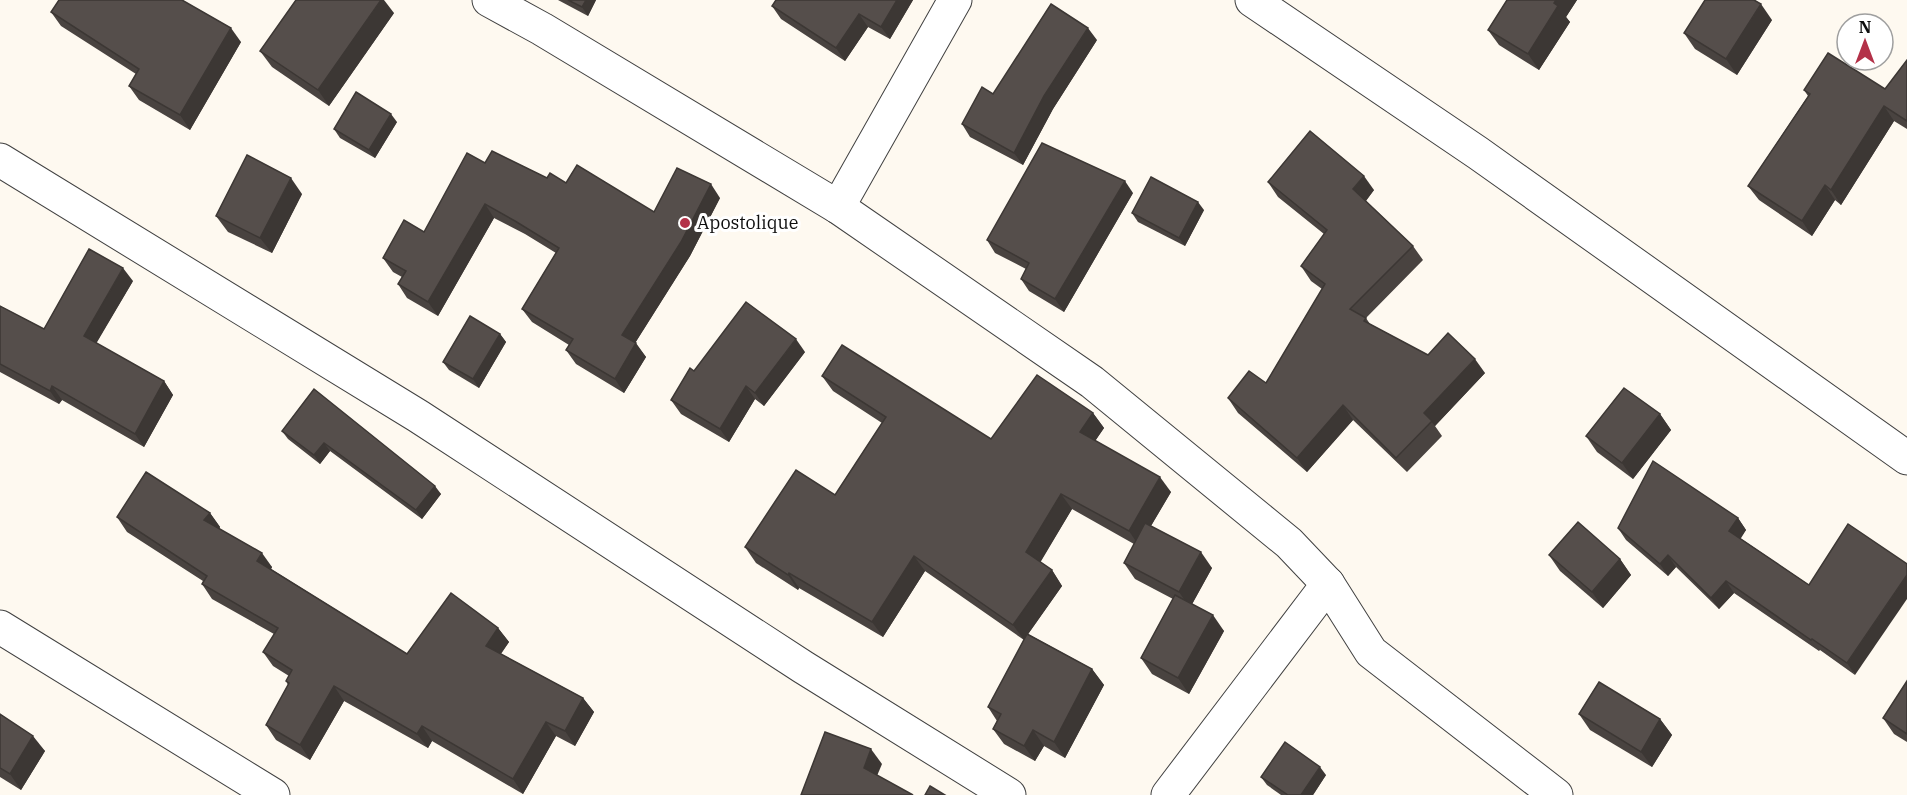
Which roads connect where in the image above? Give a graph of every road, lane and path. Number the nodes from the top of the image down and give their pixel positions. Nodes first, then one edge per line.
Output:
1 (489, 0) edge
2 (955, 0) edge
3 (1252, 0) edge
4 (0, 160) edge
5 (838, 207) junction
6 (1907, 458) edge
7 (1328, 584) junction
8 (0, 627) edge
9 (273, 795) edge
10 (1009, 795) edge
11 (1168, 795) edge
12 (1556, 795) edge

1 - 5 street
2 - 5 street
3 - 6 street
4 - 10 street
5 - 7 street
7 - 11 street
7 - 12 street
8 - 9 street

